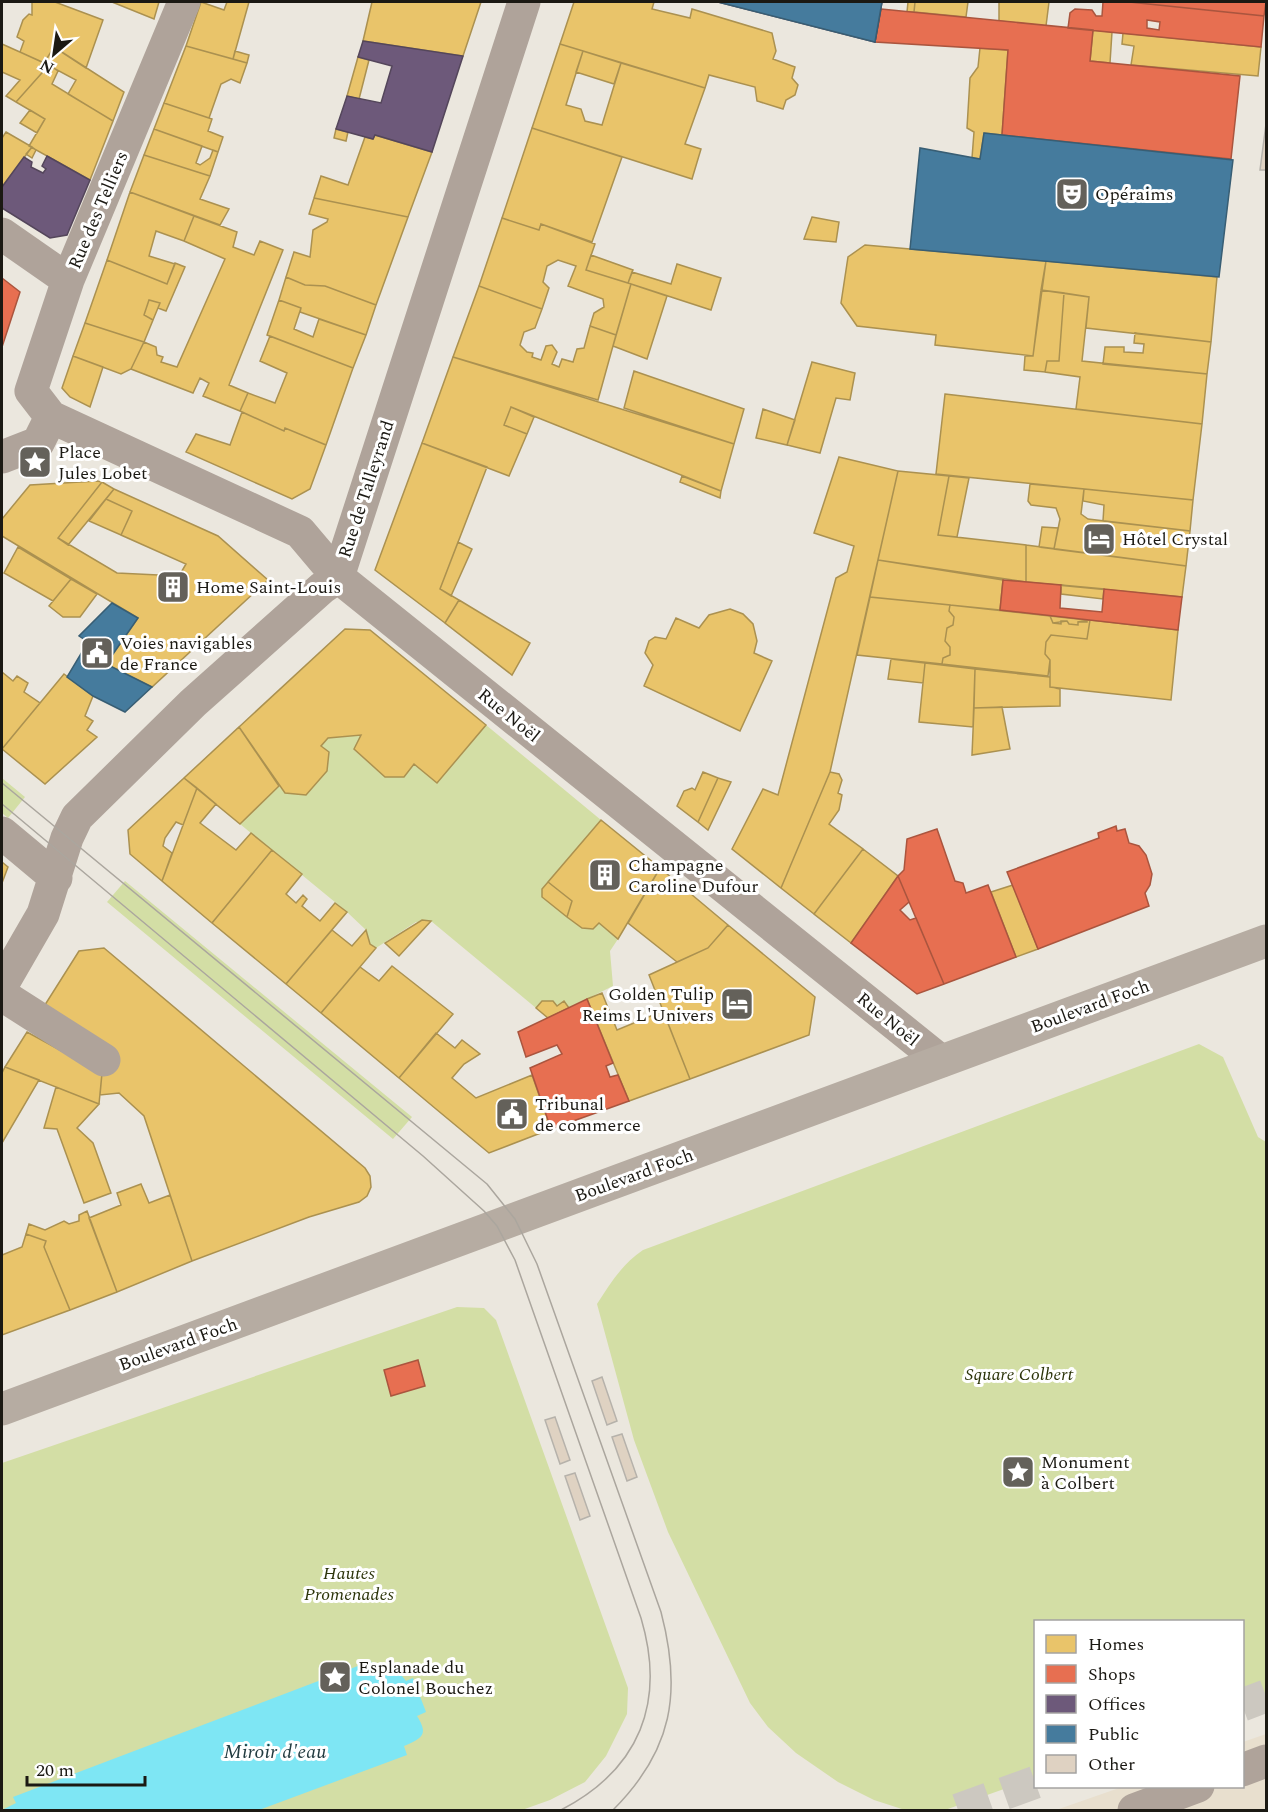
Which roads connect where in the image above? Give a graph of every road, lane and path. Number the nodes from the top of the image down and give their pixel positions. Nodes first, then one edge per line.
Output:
1 (184, 2) edge
2 (524, 2) edge
3 (2, 234) edge
4 (68, 280) junction
5 (51, 417) junction
6 (2, 458) edge
7 (338, 577) junction
8 (2, 833) edge
9 (56, 878) junction
10 (1266, 941) edge
11 (2, 985) edge
12 (2, 995) edge
13 (104, 1060) dead end
14 (941, 1061) junction
15 (2, 1409) edge
16 (1266, 1761) edge
17 (1244, 1769) edge
18 (1193, 1788) edge
19 (1134, 1810) edge

1 - 4 street, Rue des Telliers
2 - 7 street, Rue de Talleyrand
3 - 4 street
4 - 5 street, Rue des Telliers
5 - 6 street
5 - 7 street, Rue Noël
7 - 9 street, Rue de Talleyrand
7 - 14 street, Rue Noël
8 - 9 street
9 - 11 street, Rue de Talleyrand
10 - 14 main road, Boulevard Foch
12 - 13 street
14 - 15 main road, Boulevard Foch
16 - 17 street
18 - 19 street

